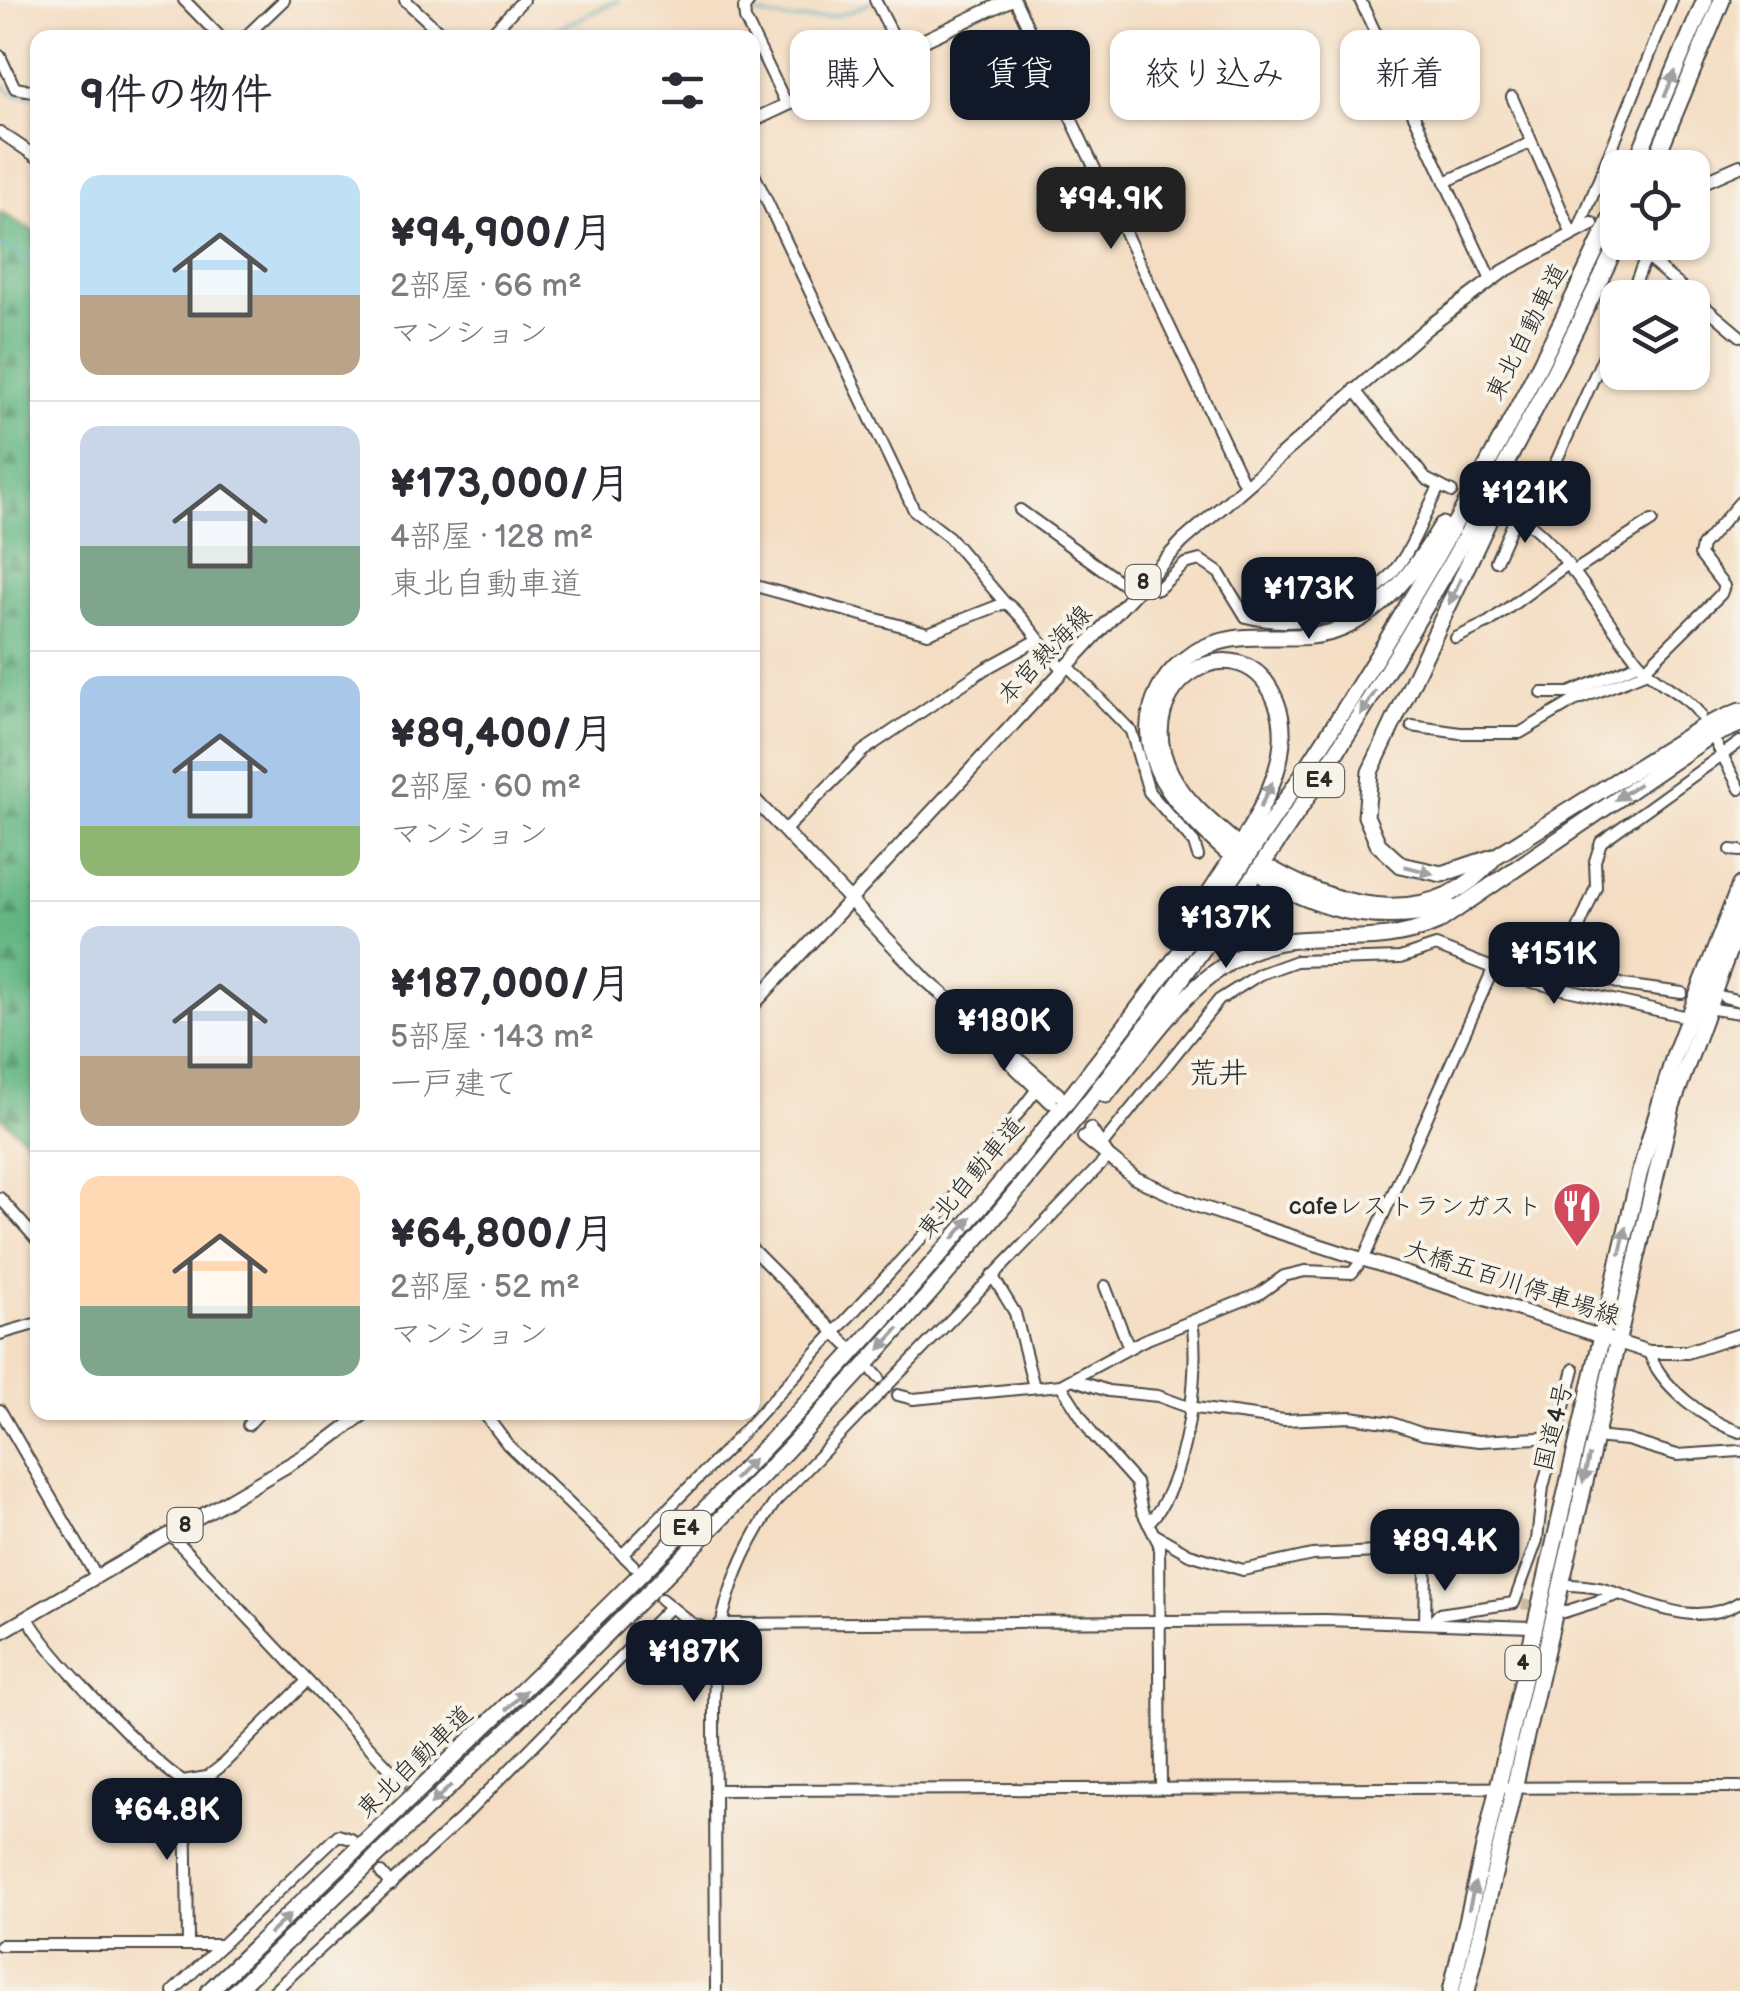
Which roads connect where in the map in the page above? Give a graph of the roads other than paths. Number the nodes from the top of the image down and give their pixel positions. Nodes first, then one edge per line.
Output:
1 (184, 0) edge
2 (284, 0) edge
3 (404, 0) edge
4 (522, 0) edge
5 (750, 0) edge
6 (875, 0) edge
7 (1013, 0) edge
8 (1360, 0) edge
9 (1672, 0) edge
10 (1704, 0) edge
11 (1722, 0) edge
12 (212, 30) edge
13 (252, 30) edge
14 (437, 30) edge
15 (494, 30) edge
16 (750, 30) edge
17 (890, 30) edge
18 (930, 38) edge
19 (760, 50) edge
20 (0, 56) edge
21 (30, 91) edge
22 (1512, 97) dead end
23 (790, 104) edge
24 (787, 105) junction
25 (760, 117) edge
26 (0, 132) edge
27 (1530, 143) junction
28 (1641, 150) edge
29 (1660, 150) edge
30 (30, 153) edge
31 (1740, 166) edge
32 (1710, 178) edge
33 (1445, 182) junction
34 (760, 187) edge
35 (1592, 224) dead end
36 (1575, 232) junction
37 (1600, 246) edge
38 (1608, 260) edge
39 (1648, 260) edge
40 (1491, 280) junction
41 (1740, 336) edge
42 (1561, 340) junction
43 (1600, 364) edge
44 (1354, 390) junction
45 (1245, 486) junction
46 (1440, 486) junction
47 (1452, 492) dead end
48 (1740, 502) edge
49 (1020, 510) dead end
50 (1504, 511) dead end
51 (1517, 514) junction
52 (1652, 521) dead end
53 (1496, 561) dead end
54 (1570, 568) junction
55 (1146, 580) junction
56 (760, 587) edge
57 (1134, 592) junction
58 (1005, 603) junction
59 (1456, 638) dead end
60 (1036, 642) junction
61 (1065, 667) junction
62 (1644, 668) junction
63 (1542, 694) dead end
64 (1740, 711) edge
65 (1700, 716) dead end
66 (1740, 724) edge
67 (1412, 726) dead end
68 (1740, 742) edge
69 (1719, 748) junction
70 (1740, 788) edge
71 (760, 804) edge
72 (785, 830) junction
73 (1198, 856) dead end
74 (1496, 856) junction
75 (1740, 885) edge
76 (853, 902) junction
77 (1462, 906) junction
78 (1740, 920) edge
79 (1564, 962) junction
80 (1494, 968) junction
81 (1554, 987) junction
82 (1682, 993) dead end
83 (760, 998) edge
84 (1724, 998) dead end
85 (1740, 1000) edge
86 (1704, 1008) junction
87 (1740, 1012) edge
88 (1688, 1016) junction
89 (975, 1024) junction
90 (1124, 1028) junction
91 (1037, 1088) junction
92 (1087, 1133) dead end
93 (1106, 1151) junction
94 (1021, 1185) junction
95 (0, 1198) edge
96 (30, 1232) edge
97 (760, 1257) edge
98 (1364, 1258) junction
99 (992, 1276) junction
100 (1105, 1286) dead end
101 (1192, 1322) junction
102 (30, 1325) edge
103 (834, 1332) junction
104 (0, 1334) edge
105 (1740, 1335) edge
106 (1609, 1339) junction
107 (846, 1345) dead end
108 (1129, 1348) junction
109 (1648, 1352) junction
110 (1574, 1369) dead end
111 (1075, 1380) junction
112 (1061, 1385) junction
113 (1034, 1387) junction
114 (898, 1394) dead end
115 (1188, 1407) junction
116 (0, 1410) edge
117 (760, 1413) edge
118 (253, 1420) edge
119 (355, 1420) edge
120 (488, 1420) edge
121 (754, 1420) edge
122 (248, 1425) dead end
123 (1740, 1432) edge
124 (1559, 1437) junction
125 (1594, 1437) junction
126 (1740, 1451) edge
127 (1148, 1523) junction
128 (170, 1534) junction
129 (1156, 1536) junction
130 (622, 1554) junction
131 (633, 1565) dead end
132 (96, 1576) junction
133 (1559, 1584) junction
134 (1617, 1596) junction
135 (1740, 1602) edge
136 (1564, 1612) dead end
137 (28, 1618) junction
138 (1160, 1622) junction
139 (1429, 1622) junction
140 (719, 1628) junction
141 (1531, 1628) junction
142 (0, 1633) edge
143 (306, 1681) junction
144 (186, 1782) junction
145 (402, 1782) dead end
146 (1161, 1786) junction
147 (1505, 1786) junction
148 (1740, 1787) edge
149 (716, 1790) junction
150 (351, 1838) dead end
151 (381, 1872) dead end
152 (392, 1886) junction
153 (188, 1944) junction
154 (0, 1945) edge
155 (222, 1946) junction
156 (173, 1991) edge
157 (209, 1991) edge
158 (234, 1991) edge
159 (274, 1991) edge
160 (716, 1991) edge
161 (1451, 1991) edge
162 (1467, 1991) edge

1 - 12 street
2 - 13 street
3 - 14 street
4 - 15 street
5 - 16 street
6 - 17 street
7 - 18 main road
7 - 45 street
8 - 33 street
9 - 36 street
28 -> 10 highway
11 - 29 highway
19 - 24 street
20 - 21 street
22 - 27 street
23 - 24 main road
24 - 25 main road
26 - 30 street
27 - 33 street
27 - 36 street
31 - 32 main road
33 - 40 street
34 - 58 street
35 - 36 main road, 本宮熱海線 / 8
36 - 40 main road, 本宮熱海線 / 8
37 - 42 highway, 東北自動車道 / E4
38 - 42 highway, 東北自動車道 / E4
39 - 41 street
40 - 44 main road, 本宮熱海線 / 8
42 -> 74 highway
42 - 90 highway, 東北自動車道 / E4
90 -> 42 highway
42 -> 94 highway, 東北自動車道 / E4
43 - 51 street
44 - 45 main road, 本宮熱海線 / 8
44 - 46 street
45 - 55 main road, 本宮熱海線 / 8
46 - 47 street
46 - 55 street
48 - 62 street
49 - 57 street
50 - 51 street
51 - 53 street
51 - 54 street
52 - 54 street
54 - 59 street
54 - 62 street
55 - 57 main road, 本宮熱海線 / 8
56 - 58 street
57 - 61 main road, 本宮熱海線 / 8
58 - 60 street
60 - 61 street
60 - 72 street
61 - 73 street
61 - 76 main road, 本宮熱海線 / 8
62 - 63 street
62 - 65 street
62 - 67 street
64 - 74 highway
66 -> 77 highway
68 - 69 street
69 - 70 street
69 - 79 street
71 - 72 main road
72 - 76 main road
74 - 77 highway
75 - 88 highway, 国道4号 / 4
76 - 83 main road, 本宮熱海線 / 8
76 - 89 main road
77 - 94 highway
78 - 86 highway, 国道4号 / 4
79 - 81 street
79 - 82 street
80 - 81 street
80 - 93 street
80 - 98 street
81 - 88 street
84 - 85 street
86 - 87 street
86 - 106 highway, 国道4号 / 4
106 -> 88 highway, 国道4号 / 4
89 - 91 main road
89 - 91 main road
157 -> 90 highway, 東北自動車道 / E4
91 - 103 street
92 - 93 main road, 大橋五百川停車場線
93 - 98 main road, 大橋五百川停車場線
93 - 99 street
94 -> 158 highway, 東北自動車道 / E4
95 - 96 street
97 - 103 street
98 - 101 street
98 - 106 main road, 大橋五百川停車場線
99 - 113 street
99 - 140 street
100 - 108 street
101 - 108 street
101 - 115 street
102 - 104 street
103 - 107 street
103 - 117 street
105 - 109 main road, 大橋五百川停車場線
106 - 109 main road, 大橋五百川停車場線
106 - 125 highway, 国道4号 / 4
106 - 141 highway, 国道4号 / 4
108 - 111 street
109 - 123 street
110 - 124 street
111 - 112 street
111 - 115 street
112 - 113 street
112 - 127 street
113 - 114 street
115 - 124 street
115 - 127 street
116 - 132 street
118 - 122 street
119 - 128 main road, 8
120 - 130 street
121 - 130 street
124 - 139 street
125 - 126 street
125 -> 133 highway, 国道4号 / 4
127 - 129 street
128 - 132 main road, 8
128 - 143 street
129 - 138 street
129 - 139 street
130 - 131 street
132 - 137 main road, 8
133 - 134 street
133 - 147 highway, 国道4号 / 4
134 - 135 street
134 - 136 street
137 - 142 main road, 8
137 - 144 street
138 - 139 street
138 - 140 street
138 - 146 street
139 - 141 street
140 - 149 street
140 - 152 street
141 - 147 highway, 国道4号 / 4
143 - 144 street
143 - 145 street
144 - 153 street
146 - 147 street
146 - 149 street
147 - 148 street
161 -> 147 highway, 国道4号 / 4
147 - 162 highway, 国道4号 / 4
149 - 160 street
150 - 155 street
151 - 152 street
152 - 159 street
153 - 154 street
153 - 155 street
155 - 156 street

